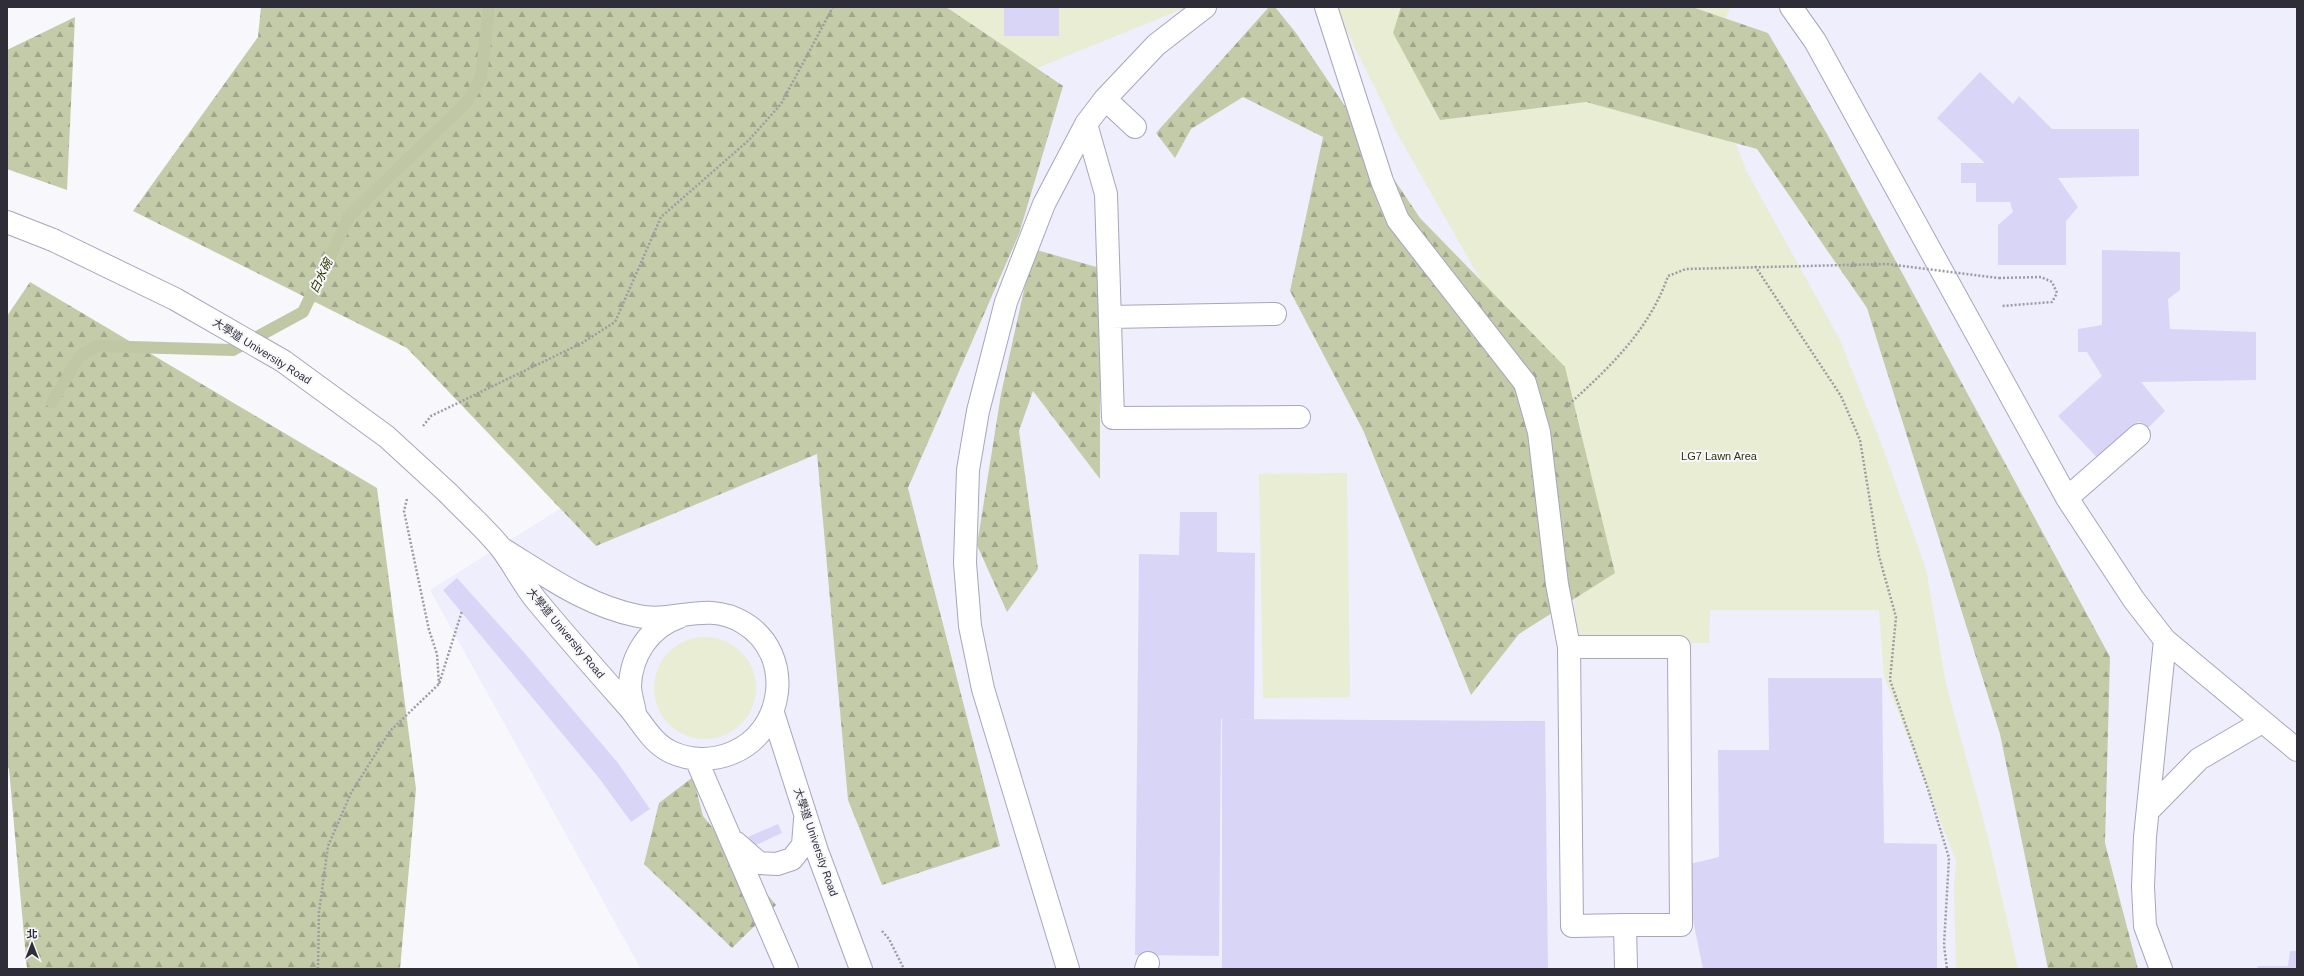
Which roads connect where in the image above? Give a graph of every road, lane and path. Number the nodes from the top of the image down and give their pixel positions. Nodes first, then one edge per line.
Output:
1 (833, 7) edge
2 (1205, 7) edge
3 (1326, 7) edge
4 (1791, 7) edge
5 (1105, 99) junction
6 (1086, 124) junction
7 (1135, 128) dead end
8 (7, 222) edge
9 (1755, 266) junction
10 (2002, 306) dead end
11 (1275, 314) dead end
12 (1110, 317) junction
13 (1299, 417) dead end
14 (423, 424) dead end
15 (1539, 432) junction
16 (2139, 435) dead end
17 (2067, 498) junction
18 (404, 511) dead end
19 (501, 548) junction
20 (462, 611) dead end
21 (695, 612) junction
22 (2165, 640) junction
23 (1569, 647) junction
24 (439, 684) junction
25 (773, 713) junction
26 (635, 714) junction
27 (2262, 722) junction
28 (2297, 750) edge
29 (696, 759) junction
30 (2148, 811) junction
31 (805, 815) junction
32 (731, 838) junction
33 (1625, 925) junction
34 (318, 969) edge
35 (787, 969) edge
36 (861, 969) edge
37 (1068, 969) edge
38 (1626, 969) edge
39 (1947, 969) edge
40 (2161, 969) edge

1 - 14 path
2 - 5 street
3 - 15 street
4 - 17 street
5 - 6 street
5 - 7 street
6 - 12 street
6 - 37 street
8 - 19 street, 大學道 University Road, bridge
9 - 10 path, bridge
9 - 15 path
9 - 39 path
11 - 12 street
12 - 13 street
15 - 23 street
16 - 17 street
17 - 22 street
18 - 24 path
19 - 21 street, 大學道 University Road
19 - 26 street, 大學道 University Road
20 - 24 path
21 - 25 street, 大學道 University Road
21 - 26 street, 大學道 University Road
22 - 27 street
22 - 30 street
23 - 33 street
23 - 33 street
24 - 34 path
25 - 29 street, 大學道 University Road
25 - 31 street, 大學道 University Road
26 - 29 street, 大學道 University Road
27 - 28 street
27 - 30 street
29 - 32 street
30 - 40 street
31 - 32 street
31 - 36 street, 大學道 University Road
32 - 35 street
33 - 38 street

